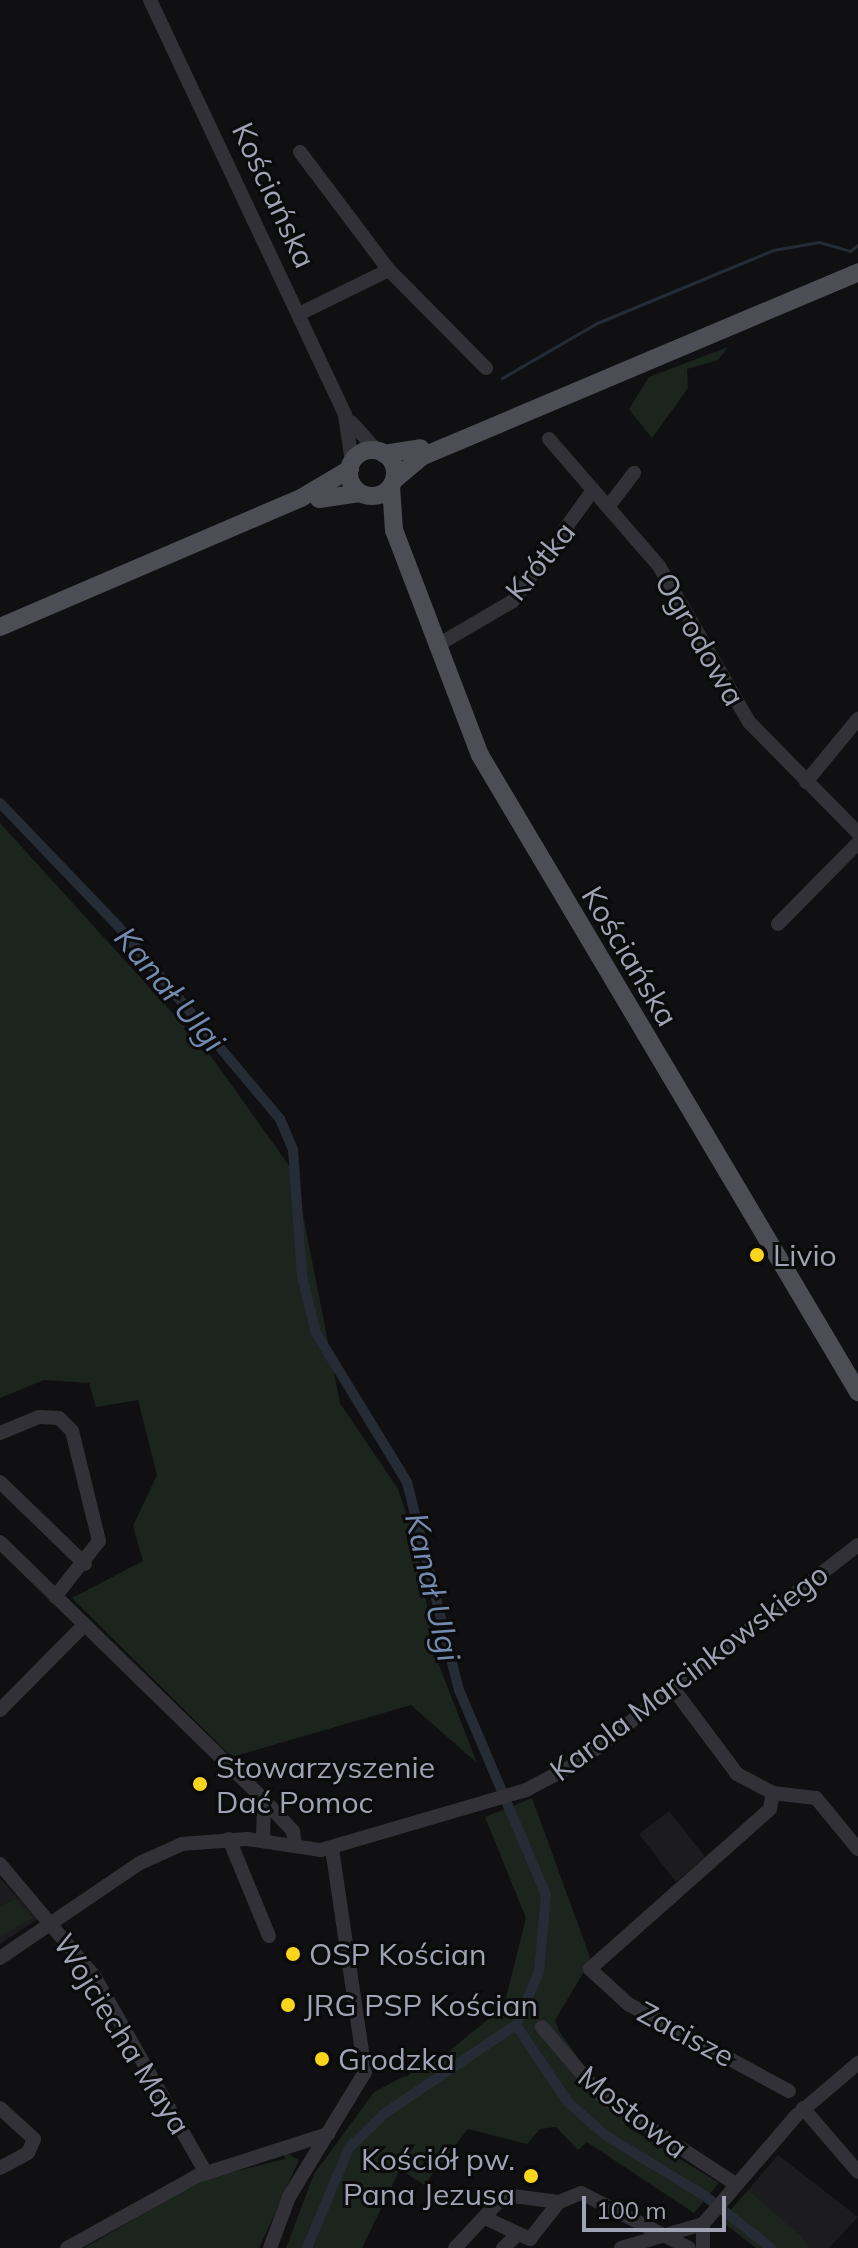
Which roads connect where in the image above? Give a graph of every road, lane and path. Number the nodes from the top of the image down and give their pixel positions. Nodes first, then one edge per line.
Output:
1 (150, 0) edge
2 (300, 152) dead end
3 (389, 270) junction
4 (858, 272) edge
5 (299, 314) junction
6 (486, 368) dead end
7 (580, 387) junction
8 (345, 415) junction
9 (549, 439) dead end
10 (381, 452) junction
11 (351, 466) junction
12 (634, 473) dead end
13 (393, 483) junction
14 (593, 490) junction
15 (363, 494) junction
16 (608, 507) junction
17 (394, 530) junction
18 (157, 563) junction
19 (0, 627) edge
20 (436, 646) junction
21 (858, 719) edge
22 (806, 782) junction
23 (858, 833) edge
24 (858, 843) edge
25 (778, 924) dead end
26 (858, 1392) edge
27 (0, 1433) edge
28 (0, 1482) edge
29 (0, 1542) edge
30 (858, 1545) edge
31 (85, 1564) junction
32 (55, 1597) junction
33 (84, 1625) junction
34 (672, 1687) junction
35 (0, 1710) edge
36 (773, 1793) junction
37 (264, 1800) junction
38 (229, 1839) junction
39 (263, 1840) junction
40 (295, 1845) junction
41 (332, 1848) junction
42 (858, 1849) edge
43 (0, 1864) edge
44 (55, 1925) junction
45 (269, 1936) dead end
46 (0, 1958) edge
47 (542, 2027) dead end
48 (858, 2063) edge
49 (789, 2091) dead end
50 (0, 2108) edge
51 (803, 2108) junction
52 (328, 2134) junction
53 (295, 2146) junction
54 (0, 2168) edge
55 (858, 2172) edge
56 (206, 2173) junction
57 (302, 2173) junction
58 (731, 2187) junction
59 (559, 2202) junction
60 (485, 2218) junction
61 (705, 2222) junction
62 (662, 2236) junction
63 (526, 2241) edge
64 (67, 2248) edge
65 (270, 2248) edge
66 (455, 2248) edge
67 (503, 2248) edge
68 (621, 2248) edge
69 (689, 2248) edge
70 (703, 2248) edge

1 - 5 street, Kościańska
2 - 3 street
3 - 5 street
3 - 6 street
4 - 7 main road
5 - 8 street, Kościańska
7 - 10 main road
7 - 13 main road
8 - 10 street, Kościańska
8 - 11 street, Kościańska
9 - 14 street, Ogrodowa
10 - 11 main road
10 - 13 main road, Kościańska
11 - 15 main road, Kościańska
11 - 18 main road
12 - 16 street
13 - 15 main road
13 - 17 main road, Kościańska
14 - 16 street, Ogrodowa
14 - 20 street, Krótka
15 - 17 main road, Kościańska
15 - 18 main road
16 - 22 street, Ogrodowa
17 - 20 main road, Kościańska
18 - 19 main road
20 - 26 main road, Kościańska
21 - 22 street
22 - 23 street, Ogrodowa
24 - 25 street
27 - 31 street
28 - 31 street
29 - 32 street
30 - 34 street, Karola Marcinkowskiego
31 - 32 street
32 - 33 street
33 - 35 street
33 - 37 street
34 - 36 street
34 - 41 street, Karola Marcinkowskiego
36 - 42 street
36 - 49 street, Zacisze
37 - 39 street
37 - 40 street
38 - 39 street
38 - 44 street
38 - 45 street
39 - 40 street
40 - 41 street
41 - 52 street
43 - 44 street, Wojciecha Maya
44 - 46 street
44 - 56 street, Wojciecha Maya
47 - 58 street, Mostowa
48 - 51 street
50 - 54 street
51 - 55 street
51 - 58 street
52 - 53 street
52 - 57 street
53 - 56 street
53 - 57 street
56 - 64 street
57 - 65 street
58 - 61 street
59 - 60 street
59 - 62 street
59 - 63 street
60 - 63 street
60 - 66 street
61 - 62 street
61 - 70 street
62 - 68 street
62 - 69 street
63 - 67 street

